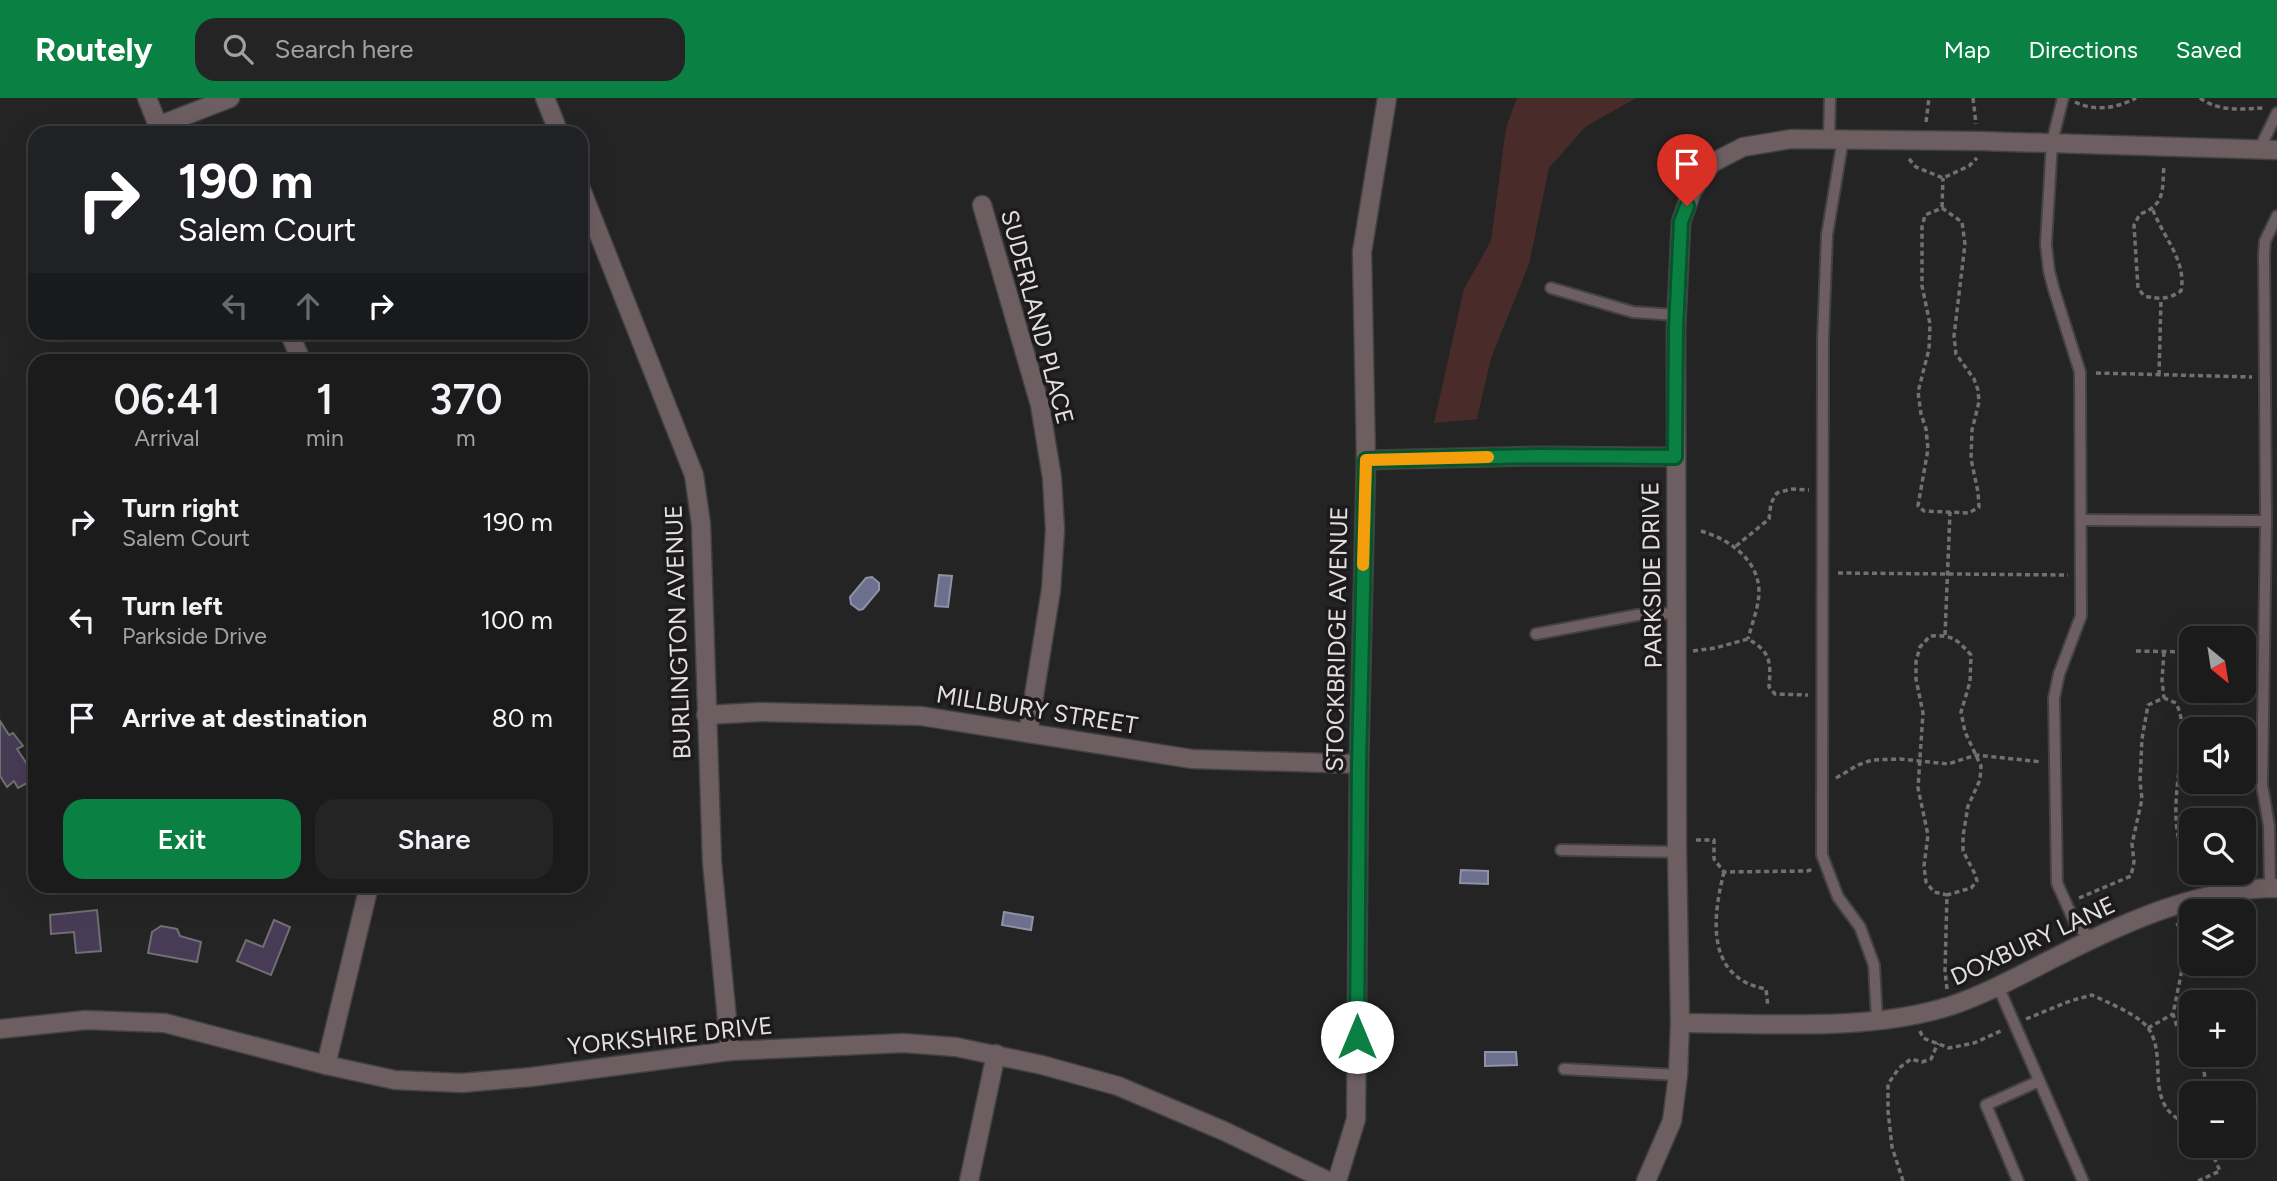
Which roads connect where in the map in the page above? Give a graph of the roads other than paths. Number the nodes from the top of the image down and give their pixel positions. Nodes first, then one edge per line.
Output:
1 (147, 98) edge
2 (230, 98) edge
3 (545, 98) edge
4 (1387, 98) edge
5 (1830, 98) edge
6 (2064, 98) edge
7 (2272, 111) edge
8 (158, 126) edge
9 (166, 126) edge
10 (556, 126) edge
11 (1836, 139) junction
12 (2052, 142) junction
13 (2268, 150) edge
14 (982, 205) dead end
15 (588, 207) edge
16 (2277, 216) edge
17 (1551, 288) dead end
18 (1676, 315) junction
19 (1675, 457) junction
20 (1366, 460) junction
21 (2081, 520) junction
22 (2266, 522) junction
23 (1676, 613) junction
24 (1536, 634) dead end
25 (706, 715) junction
26 (1028, 733) junction
27 (1359, 764) junction
28 (1677, 846) junction
29 (1561, 850) dead end
30 (2274, 888) edge
31 (367, 893) edge
32 (2091, 939) junction
33 (1998, 986) junction
34 (1877, 1019) junction
35 (1681, 1023) junction
36 (0, 1029) edge
37 (730, 1051) junction
38 (996, 1054) junction
39 (326, 1065) junction
40 (1564, 1069) dead end
41 (1678, 1075) junction
42 (2039, 1081) junction
43 (969, 1181) edge
44 (1328, 1181) edge
45 (1337, 1181) edge
46 (1646, 1181) edge
47 (2018, 1181) edge
48 (2083, 1181) edge

1 - 8 street
2 - 9 street
3 - 10 street
4 - 20 street, STOCKBRIDGE AVENUE
5 - 11 lane
6 - 12 lane
7 - 13 lane
11 - 12 street, PARKSIDE DRIVE
11 - 18 street, PARKSIDE DRIVE
11 - 34 lane
12 - 13 street, PARKSIDE DRIVE
12 - 21 lane
14 - 26 street, SUDERLAND PLACE
15 - 25 street, BURLINGTON AVENUE
16 - 22 lane
17 - 18 lane
18 - 19 street, PARKSIDE DRIVE
19 - 20 street
19 - 23 street, PARKSIDE DRIVE
20 - 27 street, STOCKBRIDGE AVENUE
21 - 22 lane
21 - 32 lane
22 - 30 lane
23 - 24 lane
23 - 28 street, PARKSIDE DRIVE
25 - 26 street, MILLBURY STREET
25 - 37 street, BURLINGTON AVENUE
26 - 27 street, MILLBURY STREET
27 - 45 street, STOCKBRIDGE AVENUE
28 - 29 lane
28 - 35 street, PARKSIDE DRIVE
30 - 32 street, DOXBURY LANE
31 - 39 street
32 - 33 street, DOXBURY LANE
33 - 34 street, DOXBURY LANE
33 - 42 lane
34 - 35 street, DOXBURY LANE
35 - 41 street, PARKSIDE DRIVE
36 - 39 street, YORKSHIRE DRIVE
37 - 38 street, YORKSHIRE DRIVE
37 - 39 street, YORKSHIRE DRIVE
38 - 43 street
38 - 44 street, YORKSHIRE DRIVE
40 - 41 lane
41 - 46 street, PARKSIDE DRIVE
42 - 47 lane
42 - 48 lane

